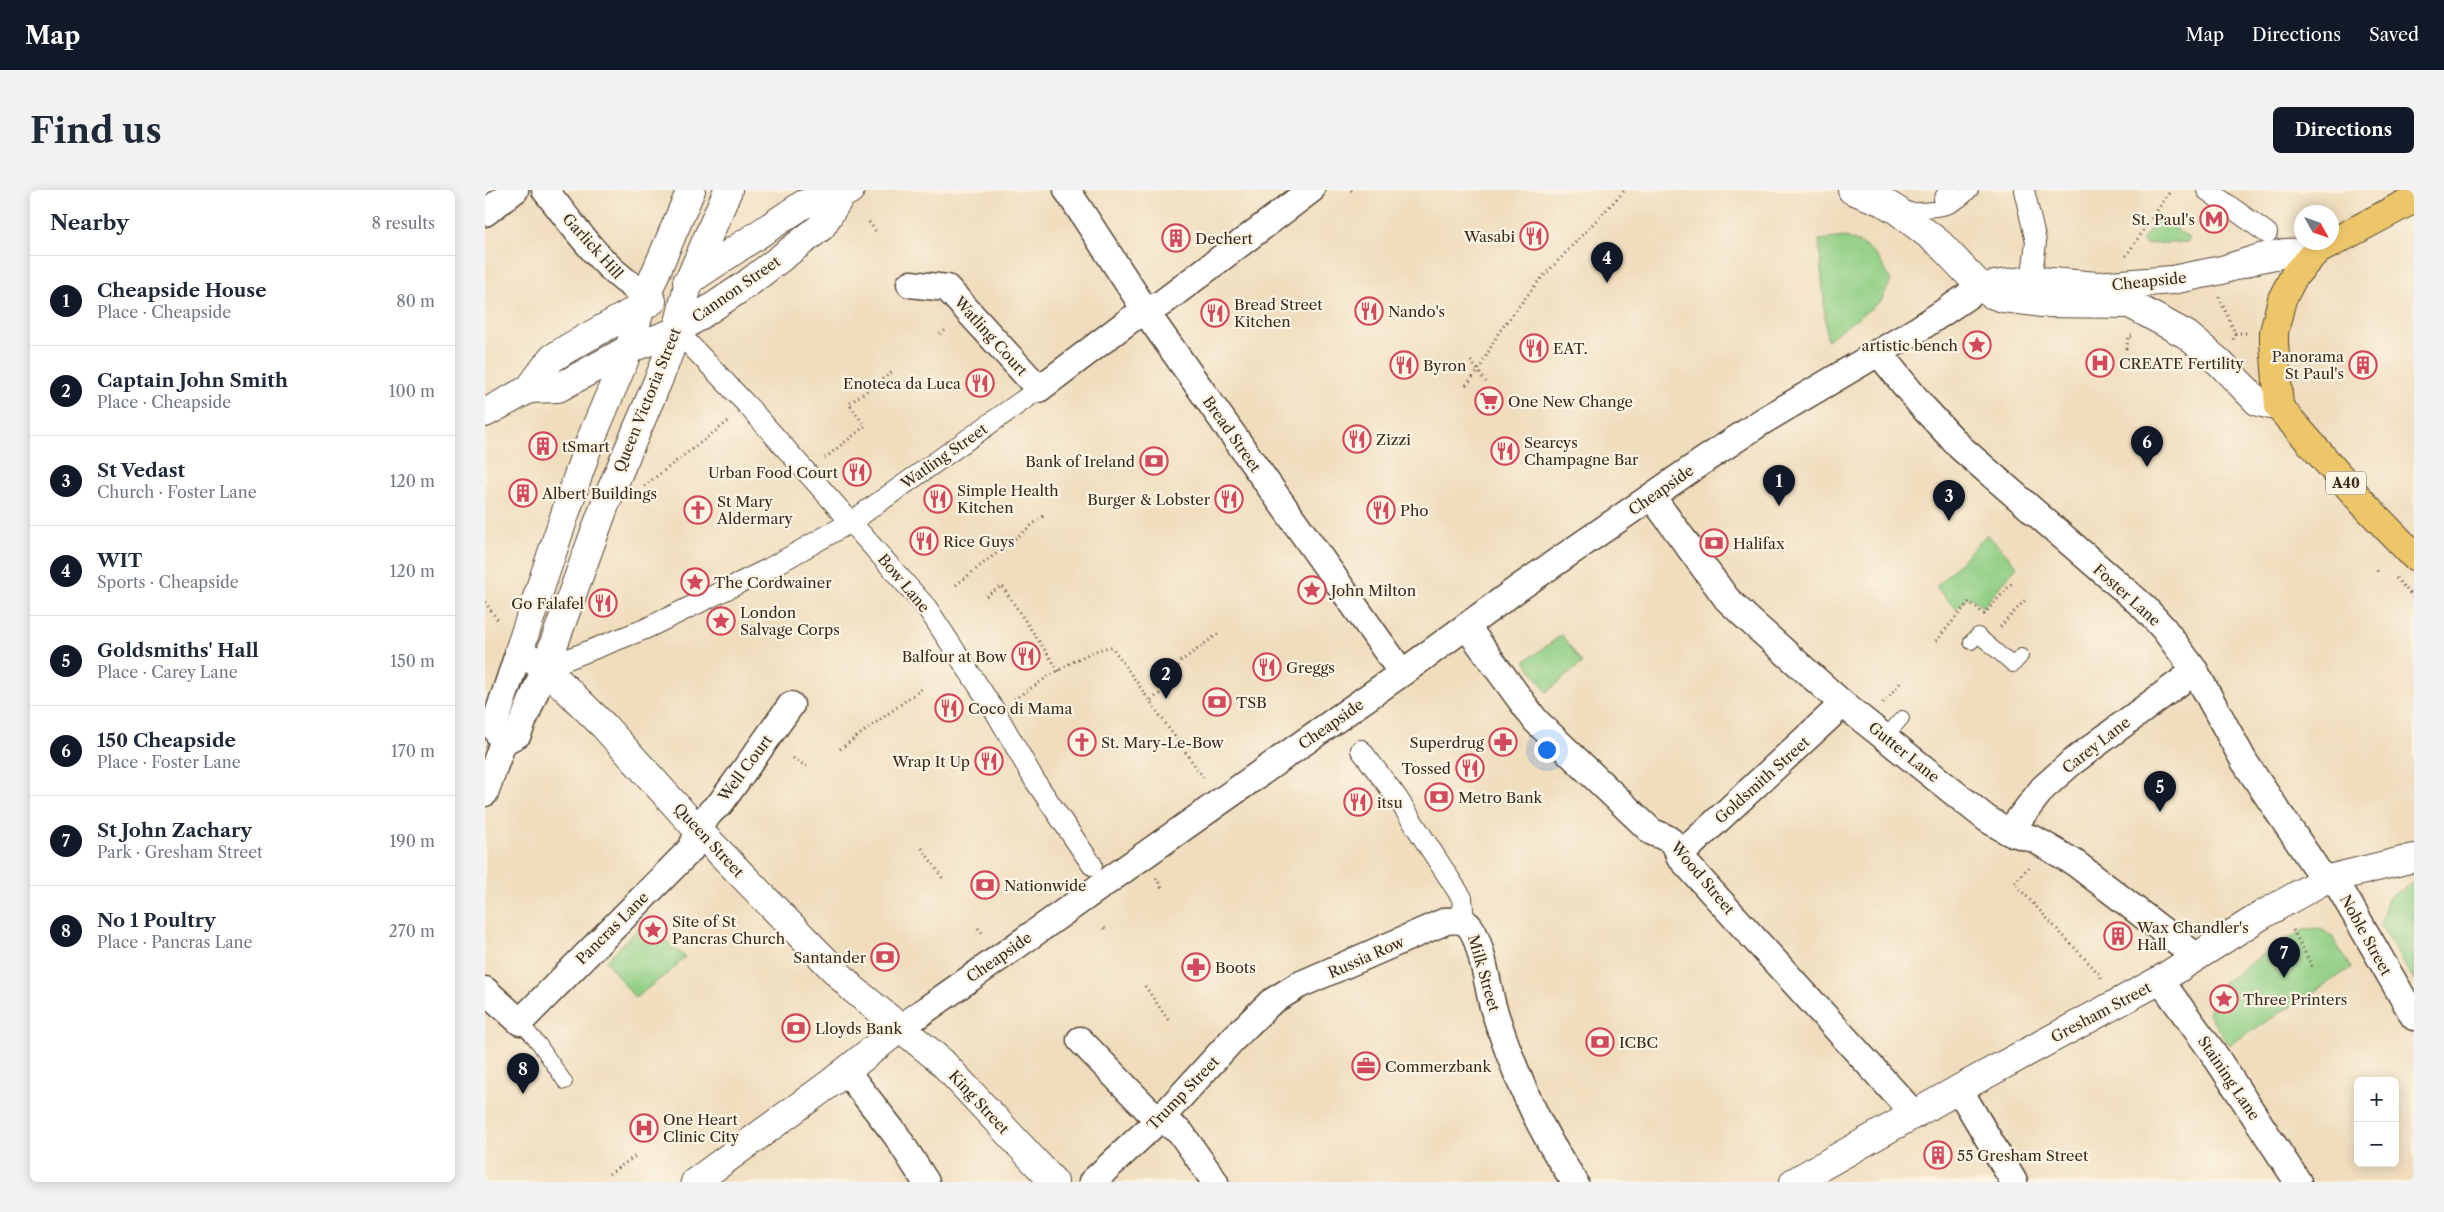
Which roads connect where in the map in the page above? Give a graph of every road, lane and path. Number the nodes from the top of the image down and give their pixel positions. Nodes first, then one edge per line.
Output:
1 (515, 190) edge
2 (545, 190) edge
3 (691, 190) edge
4 (728, 190) edge
5 (1067, 190) edge
6 (1311, 190) edge
7 (1351, 190) edge
8 (1625, 190) edge
9 (1852, 190) edge
10 (1971, 190) edge
11 (2024, 190) edge
12 (2171, 190) edge
13 (2207, 190) edge
14 (845, 192) edge
15 (1354, 194) dead end
16 (2414, 199) edge
17 (1898, 211) junction
18 (485, 213) edge
19 (869, 222) dead end
20 (877, 233) dead end
21 (2267, 233) dead end
22 (2315, 252) junction
23 (2124, 259) dead end
24 (2033, 266) dead end
25 (689, 281) junction
26 (910, 284) dead end
27 (1981, 287) junction
28 (2216, 290) dead end
29 (644, 301) junction
30 (1146, 312) junction
31 (677, 331) junction
32 (2235, 333) dead end
33 (2137, 337) dead end
34 (629, 349) junction
35 (2126, 350) dead end
36 (1879, 352) junction
37 (1471, 361) dead end
38 (1478, 371) junction
39 (892, 372) dead end
40 (1486, 382) dead end
41 (1466, 385) dead end
42 (529, 389) junction
43 (1039, 390) junction
44 (747, 405) junction
45 (2279, 407) junction
46 (485, 413) edge
47 (807, 472) junction
48 (639, 485) dead end
49 (1652, 497) junction
50 (1046, 514) dead end
51 (851, 522) junction
52 (2414, 556) edge
53 (2013, 582) dead end
54 (956, 585) dead end
55 (986, 596) dead end
56 (2027, 598) dead end
57 (1984, 614) junction
58 (1989, 618) dead end
59 (1995, 623) dead end
60 (1467, 627) junction
61 (1218, 634) dead end
62 (1936, 640) dead end
63 (1971, 642) dead end
64 (519, 651) junction
65 (2021, 656) dead end
66 (545, 668) junction
67 (1059, 671) junction
68 (2195, 671) junction
69 (1402, 674) junction
70 (1901, 682) dead end
71 (923, 688) dead end
72 (1151, 700) junction
73 (1843, 704) junction
74 (1882, 704) dead end
75 (791, 705) dead end
76 (995, 711) junction
77 (494, 740) edge
78 (840, 749) dead end
79 (1361, 750) dead end
80 (793, 758) dead end
81 (807, 767) dead end
82 (1209, 784) dead end
83 (485, 793) edge
84 (699, 830) junction
85 (2009, 832) junction
86 (922, 848) dead end
87 (1679, 856) junction
88 (2414, 858) edge
89 (1092, 865) dead end
90 (2031, 866) dead end
91 (943, 879) dead end
92 (2329, 879) junction
93 (1464, 922) junction
94 (978, 928) dead end
95 (1104, 928) dead end
96 (2292, 929) dead end
97 (1107, 932) dead end
98 (986, 939) dead end
99 (2197, 958) junction
100 (2313, 968) dead end
101 (2160, 980) junction
102 (2103, 984) dead end
103 (1145, 986) dead end
104 (485, 990) edge
105 (1271, 1002) joint
106 (2414, 1017) edge
107 (1169, 1021) dead end
108 (520, 1022) junction
109 (900, 1028) junction
110 (1080, 1040) dead end
111 (846, 1071) junction
112 (565, 1082) dead end
113 (1959, 1089) junction
114 (1915, 1115) junction
115 (1161, 1118) junction
116 (637, 1155) dead end
117 (609, 1174) dead end
118 (2296, 1180) edge
119 (695, 1182) edge
120 (926, 1182) edge
121 (1053, 1182) edge
122 (1092, 1182) edge
123 (1215, 1182) edge
124 (1575, 1182) edge
125 (1794, 1182) edge
126 (2014, 1182) edge

1 - 18 street
2 - 29 street, Garlick Hill
3 - 29 street
4 - 25 street, Queen Victoria Street
5 - 30 street, Bread Street
6 - 30 street, Watling Street
7 - 15 path
8 - 38 path
9 - 17 street
10 - 17 lane
11 - 24 street
12 - 23 path
13 - 21 street
14 - 25 street, Cannon Street
14 - 31 street, Cannon Street
16 - 22 main road
17 - 27 street
19 - 20 path
22 - 27 street, Cheapside
22 - 45 main road
25 - 29 street, Cannon Street
25 - 31 street, Queen Victoria Street
26 - 43 street, Watling Court
27 - 36 street, Cheapside
27 - 45 street, Cheapside
28 - 32 path
29 - 34 street
29 - 42 street, Cannon Street
30 - 43 street, Watling Street
30 - 69 street, Bread Street
31 - 34 street, Cannon Street
31 - 44 street, Bow Lane
31 - 66 street, Queen Victoria Street
33 - 35 path
34 - 42 street, Cannon Street
34 - 64 street
36 - 49 street, Cheapside
36 - 68 street, Foster Lane
37 - 38 path
38 - 40 path
38 - 41 path
39 - 47 path
42 - 46 street, Cannon Street
43 - 51 street, Watling Street
44 - 47 street, Bow Lane
44 - 48 path
45 - 52 main road, A40
47 - 51 street, Bow Lane
49 - 60 street, Cheapside
49 - 73 street, Gutter Lane
50 - 54 path
51 - 66 street, Watling Street
51 - 76 street, Bow Lane
53 - 57 path
55 - 67 path
56 - 59 path
57 - 58 path
57 - 62 path
60 - 69 street, Cheapside
60 - 87 street, Wood Street
61 - 72 path
63 - 65 lane
64 - 66 street, Queen Street
64 - 77 street
66 - 77 street, Queen Victoria Street
66 - 84 street, Queen Street
67 - 72 path
67 - 76 path
68 - 85 street, Carey Lane
68 - 92 street, Foster Lane
69 - 109 street, Cheapside
70 - 74 path
71 - 78 path
72 - 82 path
73 - 85 street, Gutter Lane
73 - 87 street, Goldsmith Street
75 - 84 street, Well Court
76 - 89 street, Bow Lane
77 - 83 street
79 - 93 street, Milk Street
80 - 81 path
84 - 108 street, Pancras Lane
84 - 109 street, Queen Street
85 - 99 street, Gutter Lane
86 - 91 path
87 - 114 street, Wood Street
88 - 92 street, Gresham Street
90 - 102 path
92 - 99 street, Gresham Street
92 - 106 street, Noble Street
93 - 105 street, Russia Row
93 - 124 street, Milk Street
94 - 98 path
95 - 97 path
96 - 100 path
99 - 101 street, Gresham Street
101 - 113 street, Gresham Street
101 - 118 street, Staining Lane
103 - 107 path
104 - 108 street
105 - 115 street, Trump Street
108 - 112 lane
109 - 111 street, Cheapside
109 - 121 street, King Street
110 - 115 street
111 - 119 street, Cheapside
111 - 120 street
113 - 114 street, Gresham Street
113 - 126 street
114 - 125 street, Gresham Street
115 - 122 street, Trump Street
115 - 123 street
116 - 117 path

